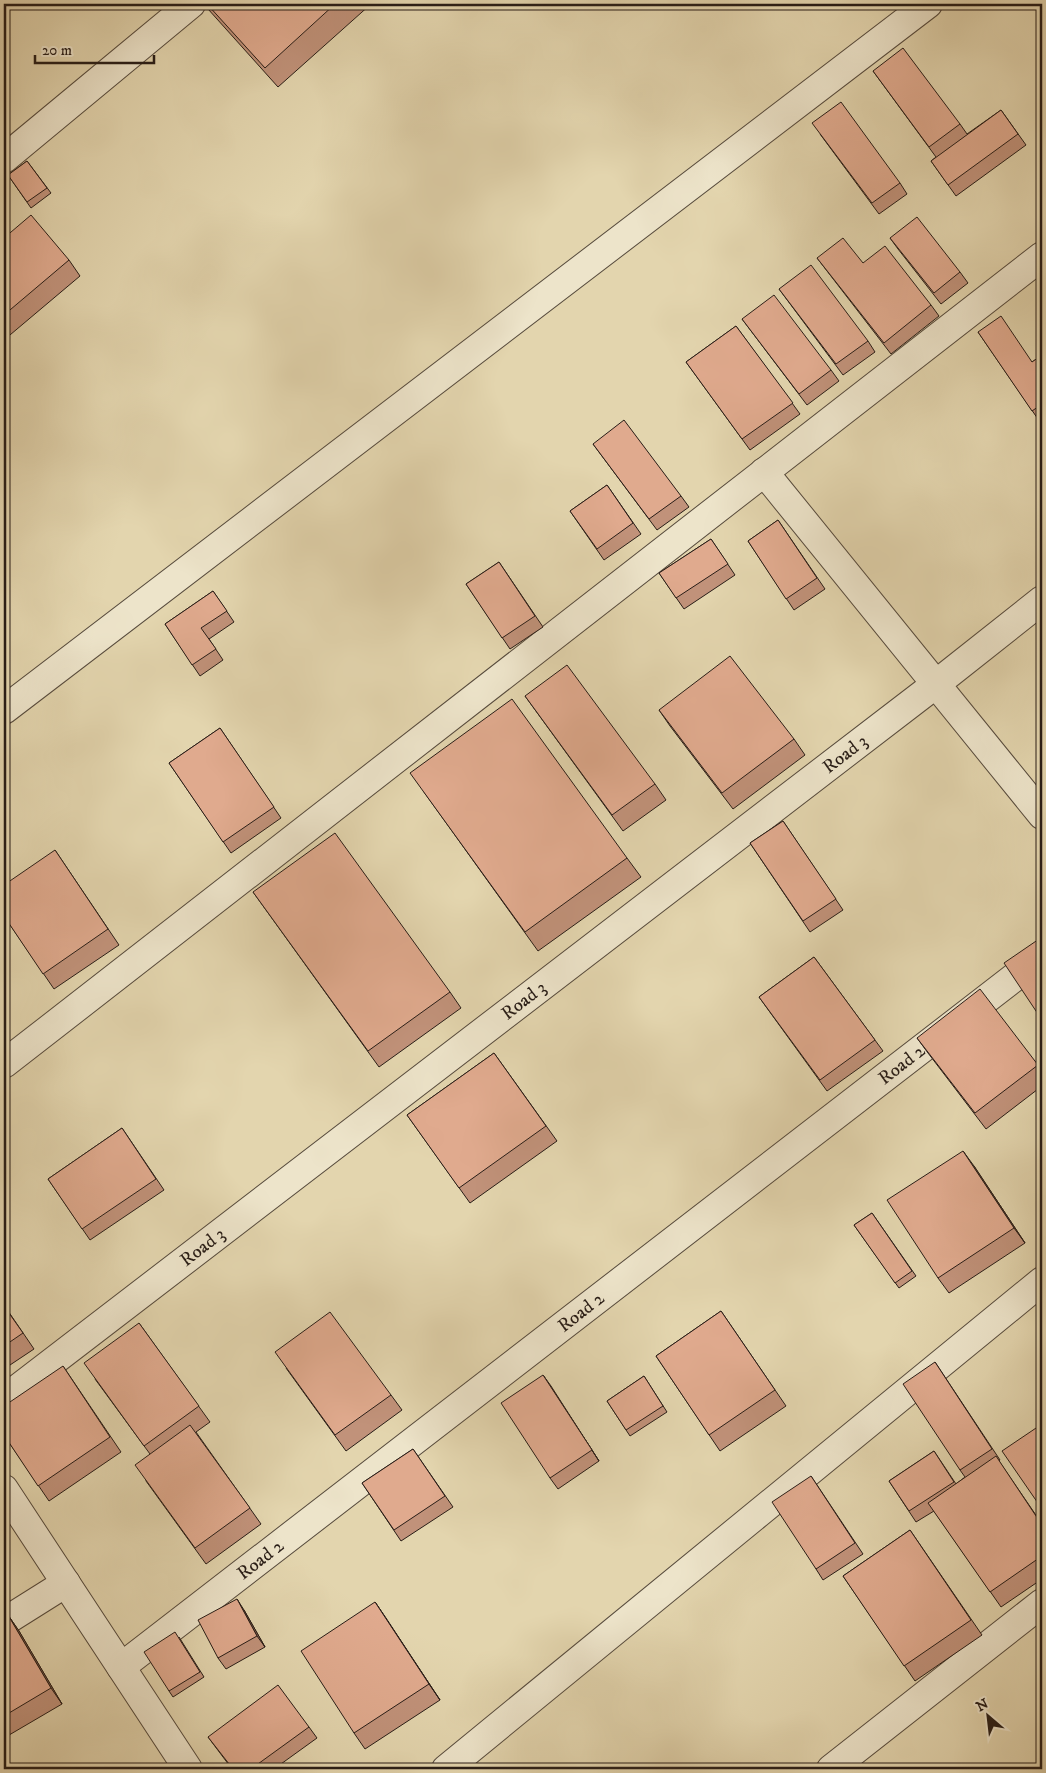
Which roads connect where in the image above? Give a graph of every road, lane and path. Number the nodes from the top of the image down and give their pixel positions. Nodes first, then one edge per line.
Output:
1 (191, 4) edge
2 (928, 4) edge
3 (4, 159) edge
4 (1042, 256) edge
5 (764, 472) junction
6 (1042, 600) edge
7 (936, 684) junction
8 (4, 710) edge
9 (1042, 814) edge
10 (1042, 956) edge
11 (4, 1064) edge
12 (1042, 1281) edge
13 (4, 1400) edge
14 (4, 1489) edge
15 (66, 1583) junction
16 (1042, 1603) edge
17 (4, 1622) edge
18 (121, 1667) junction
19 (188, 1769) edge
20 (446, 1769) edge
21 (831, 1769) edge

1 - 3 street
2 - 8 street
4 - 5 street
5 - 7 street
5 - 11 street
6 - 7 street, Road 3
7 - 9 street
7 - 13 street, Road 3
10 - 18 street, Road 2
12 - 20 street
14 - 15 street
15 - 17 street
15 - 18 street
16 - 21 street
18 - 19 street

